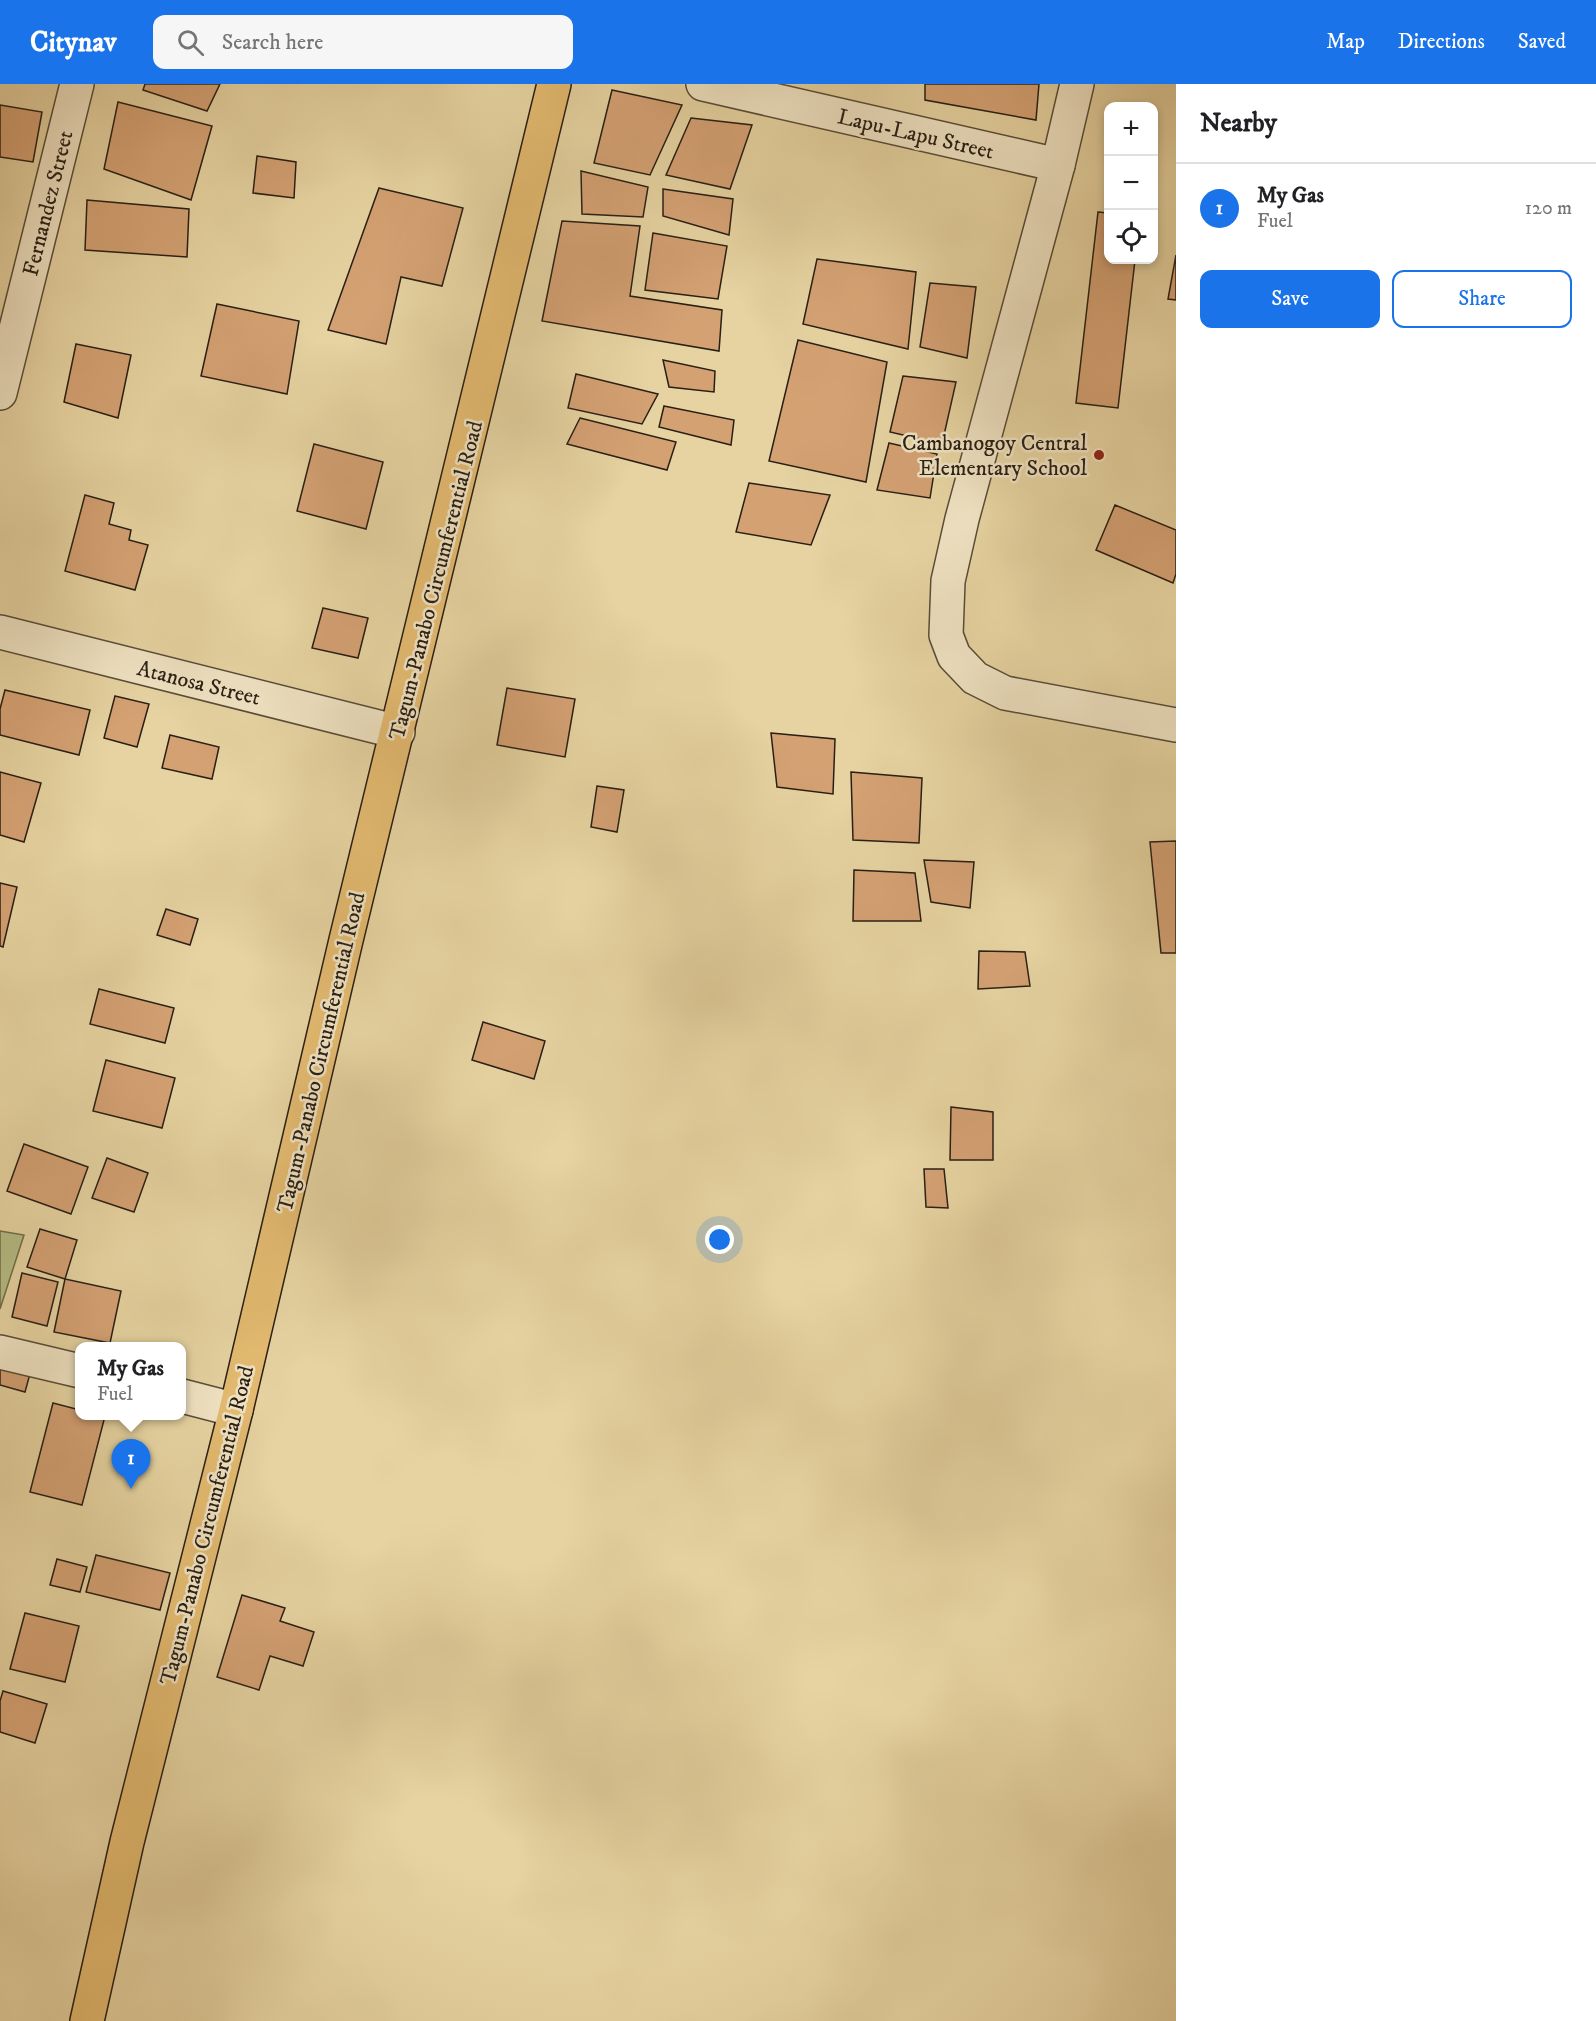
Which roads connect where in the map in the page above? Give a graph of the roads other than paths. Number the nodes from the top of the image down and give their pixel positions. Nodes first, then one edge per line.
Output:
1 (77, 84) edge
2 (554, 84) edge
3 (703, 84) edge
4 (1077, 84) edge
5 (1058, 165) junction
6 (0, 393) edge
7 (0, 632) edge
8 (1176, 725) edge
9 (398, 732) junction
10 (0, 1352) edge
11 (75, 1370) edge
12 (186, 1397) edge
13 (236, 1410) junction
14 (87, 2021) edge

1 - 6 street, Fernandez Street
2 - 9 highway, Tagum-Panabo Circumferential Road
3 - 5 street, Lapu-Lapu Street
4 - 5 street
5 - 8 street
7 - 9 street, Atanosa Street
9 - 13 highway, Tagum-Panabo Circumferential Road
10 - 11 street
12 - 13 street
13 - 14 highway, Tagum-Panabo Circumferential Road

